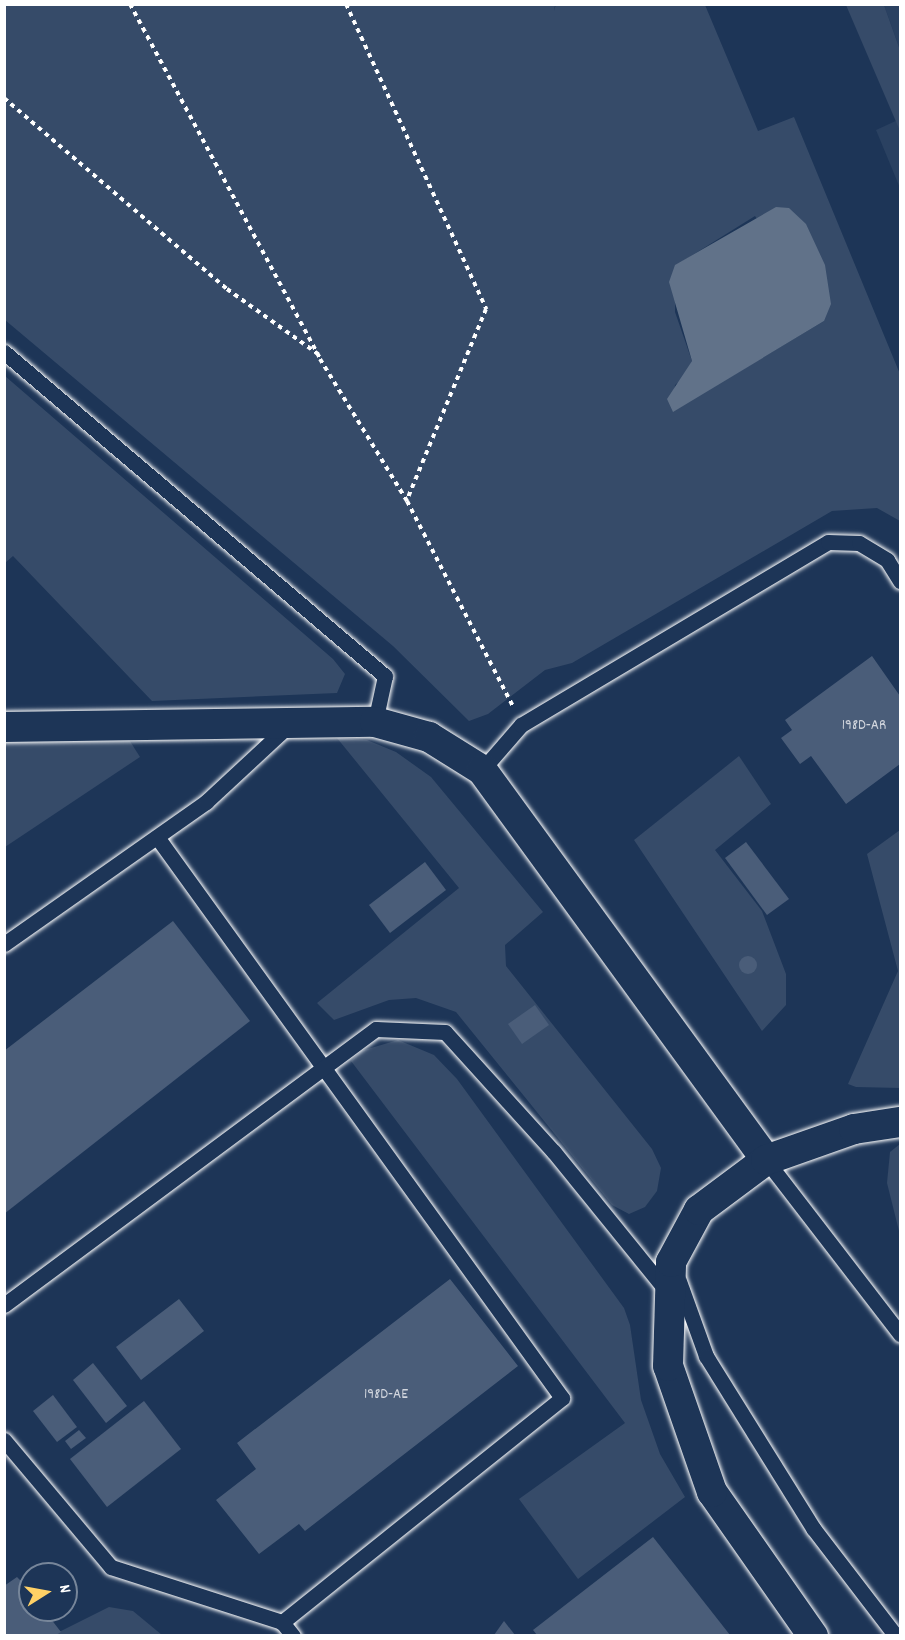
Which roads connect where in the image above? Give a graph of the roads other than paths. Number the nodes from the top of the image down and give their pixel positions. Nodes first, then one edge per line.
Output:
1 (4, 352) edge
2 (900, 581) edge
3 (375, 722) junction
4 (291, 723) junction
5 (4, 727) edge
6 (482, 770) junction
7 (157, 837) junction
8 (4, 944) edge
9 (325, 1067) junction
10 (900, 1122) edge
11 (766, 1160) junction
12 (671, 1262) junction
13 (670, 1295) junction
14 (4, 1305) edge
15 (900, 1334) edge
16 (4, 1440) edge
17 (282, 1622) junction
18 (292, 1635) edge
19 (813, 1635) edge
20 (896, 1635) edge

1 - 3 lane
2 - 6 lane
3 - 4 street
3 - 6 street
4 - 5 street
4 - 7 lane
6 - 11 street
7 - 8 lane
7 - 9 lane
9 - 13 lane
9 - 14 lane
9 - 17 lane
10 - 11 street
11 - 12 street
11 - 15 lane
12 - 13 street
12 - 20 lane
13 - 19 street
16 - 17 lane
17 - 18 lane

